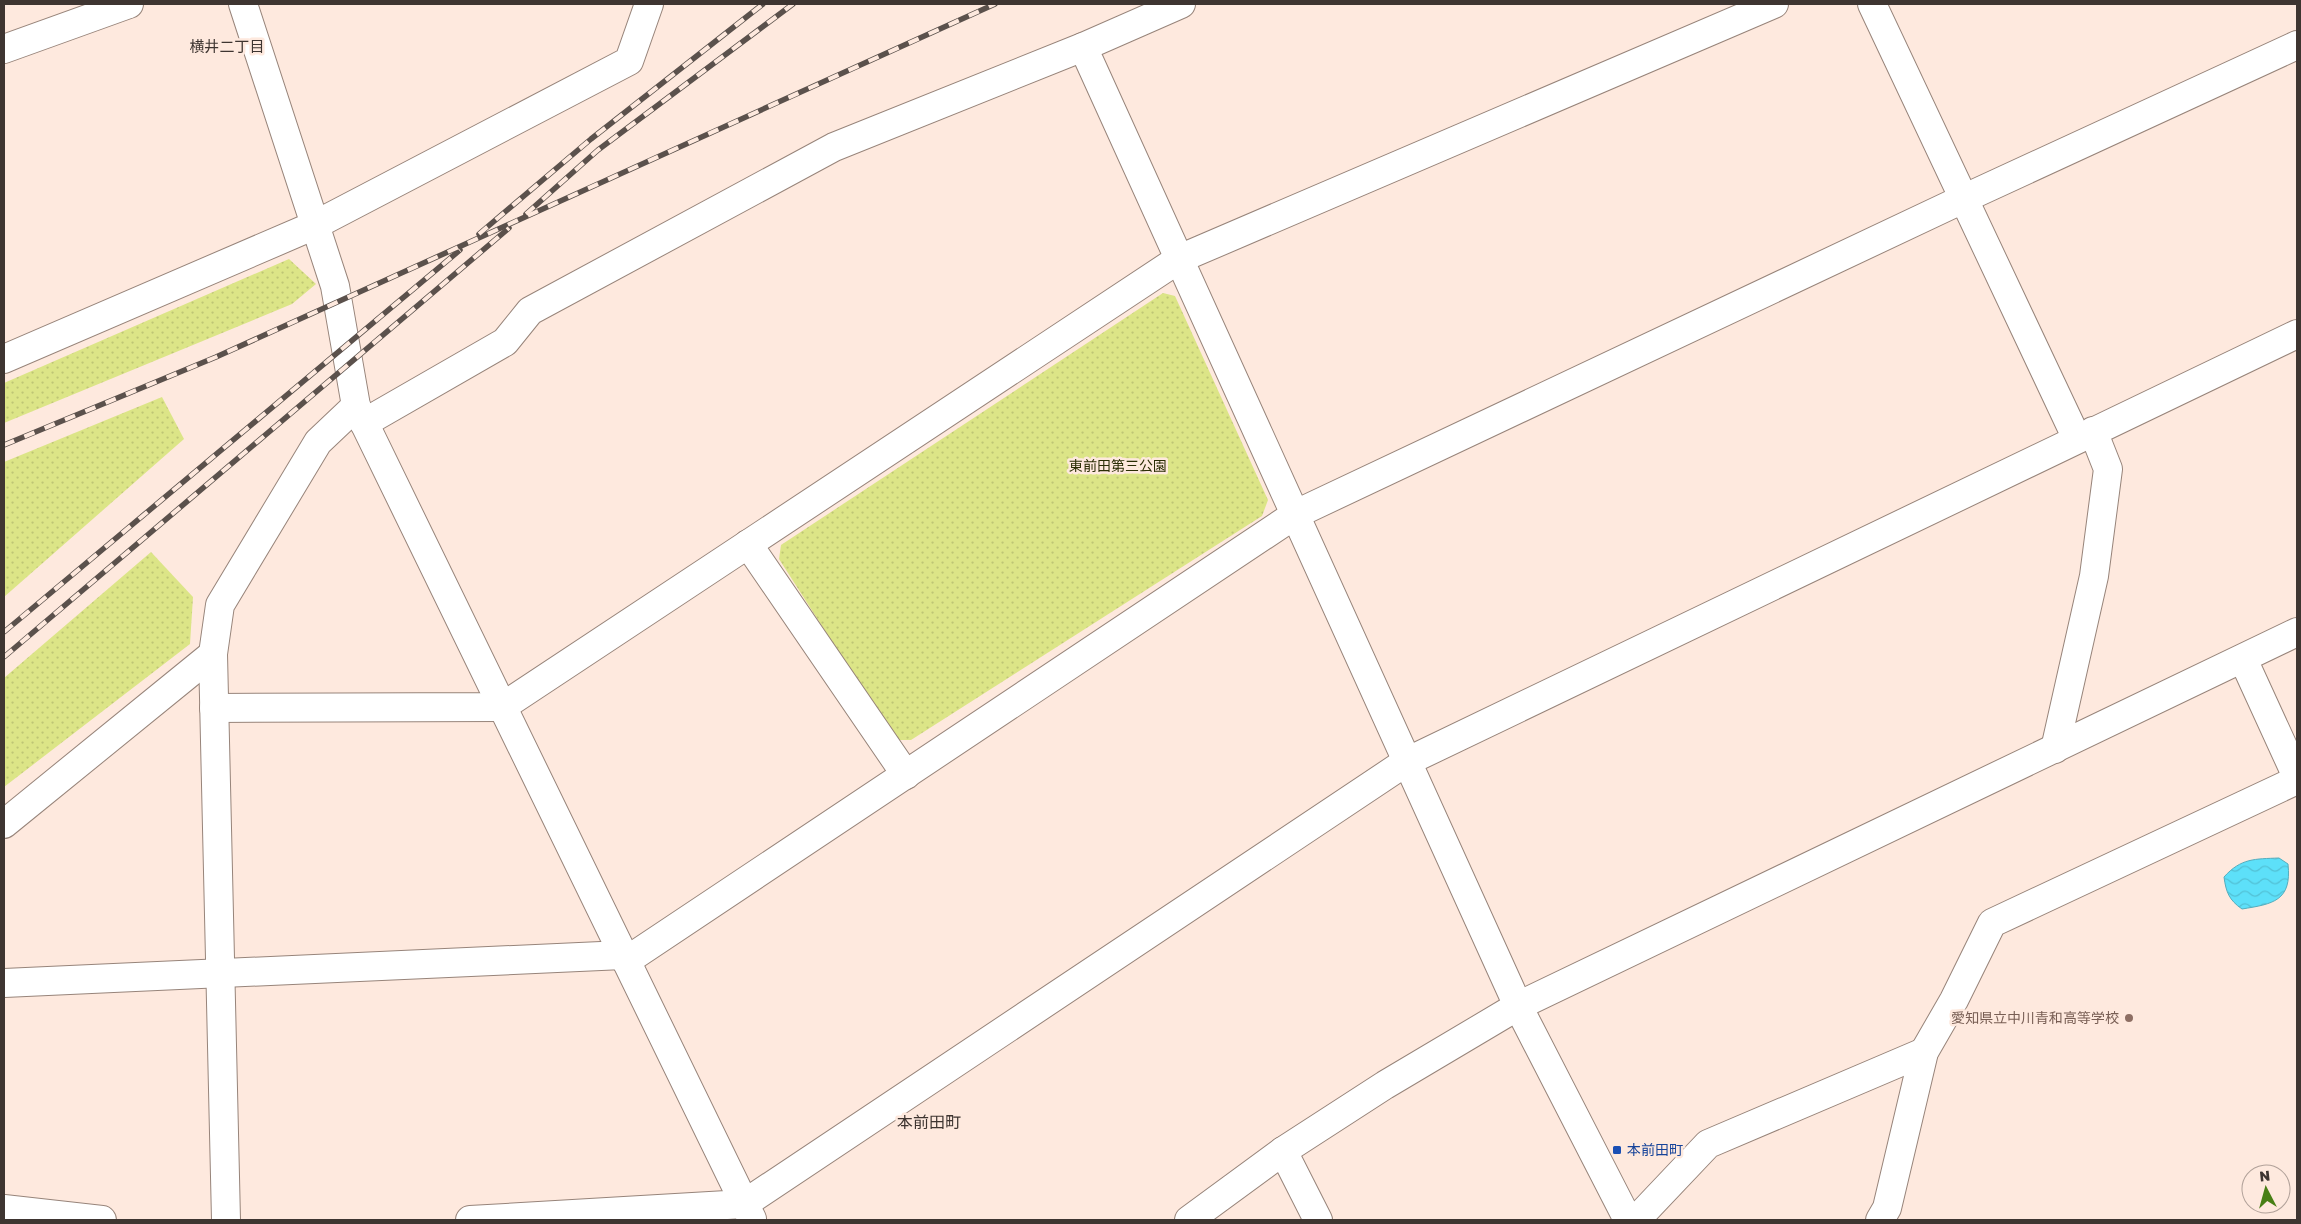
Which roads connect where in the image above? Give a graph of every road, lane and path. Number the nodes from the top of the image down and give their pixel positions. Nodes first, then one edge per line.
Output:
1 (129, 4) edge
2 (243, 4) edge
3 (649, 4) edge
4 (1181, 4) edge
5 (1774, 4) edge
6 (1872, 4) edge
7 (2297, 44) edge
8 (1083, 47) junction
9 (4, 50) edge
10 (1963, 199) junction
11 (315, 226) junction
12 (1179, 259) junction
13 (2297, 334) edge
14 (4, 359) edge
15 (360, 414) junction
16 (2085, 435) junction
17 (1296, 514) junction
18 (748, 544) junction
19 (2297, 632) edge
20 (213, 654) junction
21 (2243, 659) junction
22 (502, 706) junction
23 (214, 708) junction
24 (2055, 749) junction
25 (1406, 762) junction
26 (906, 775) junction
27 (2297, 778) edge
28 (4, 824) edge
29 (625, 958) junction
30 (220, 973) junction
31 (4, 983) edge
32 (1518, 1006) junction
33 (1924, 1052) junction
34 (1283, 1151) junction
35 (4, 1209) edge
36 (748, 1212) edge
37 (102, 1220) edge
38 (226, 1220) edge
39 (470, 1220) edge
40 (1189, 1220) edge
41 (1318, 1220) edge
42 (1628, 1220) edge
43 (1636, 1220) edge
44 (1880, 1220) edge

1 - 9 street
2 - 11 street
3 - 11 street
4 - 8 street
5 - 12 street
6 - 10 street
7 - 10 street
8 - 12 street
8 - 15 street
10 - 16 street
10 - 17 street
11 - 14 street
11 - 15 street
12 - 17 street
12 - 18 street
13 - 16 street
15 - 20 street
15 - 22 street
16 - 24 street
16 - 25 street
17 - 25 street
17 - 26 street
18 - 22 street
18 - 26 street
19 - 21 street
20 - 23 street
20 - 28 street
21 - 24 street
21 - 27 street
22 - 23 street
22 - 29 street
23 - 30 street
24 - 32 street
25 - 32 street
25 - 36 street
26 - 29 street
27 - 33 street
29 - 30 street
29 - 36 street
30 - 31 street
30 - 38 street
32 - 34 street
32 - 42 street
33 - 43 street
33 - 44 street
34 - 40 street
34 - 41 street
35 - 37 street
36 - 39 street

